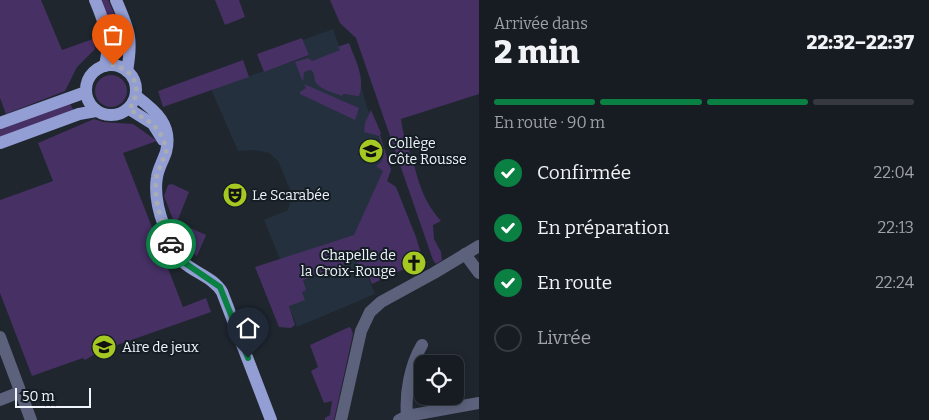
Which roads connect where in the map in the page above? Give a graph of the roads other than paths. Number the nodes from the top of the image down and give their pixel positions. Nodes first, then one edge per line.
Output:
1 (95, 0) edge
2 (116, 0) edge
3 (105, 66) junction
4 (128, 71) junction
5 (86, 92) junction
6 (136, 96) junction
7 (129, 109) junction
8 (96, 111) junction
9 (0, 123) edge
10 (0, 142) edge
11 (167, 149) junction
12 (479, 246) edge
13 (465, 254) junction
14 (479, 273) edge
15 (0, 337) edge
16 (422, 345) dead end
17 (20, 392) junction
18 (0, 400) edge
19 (479, 402) edge
20 (403, 418) edge
21 (32, 420) edge
22 (271, 420) edge
23 (341, 420) edge

1 - 3 main road
2 - 4 main road
3 - 4 main road
3 - 5 main road
4 - 6 main road
5 - 8 main road
5 - 9 main road
6 - 7 main road
6 - 11 main road
7 - 8 main road
7 - 11 main road
8 - 10 main road
11 - 22 main road
12 - 13 street
13 - 14 street
13 - 23 street
15 - 17 street
16 - 20 street
17 - 18 street
17 - 21 street
19 - 20 street

